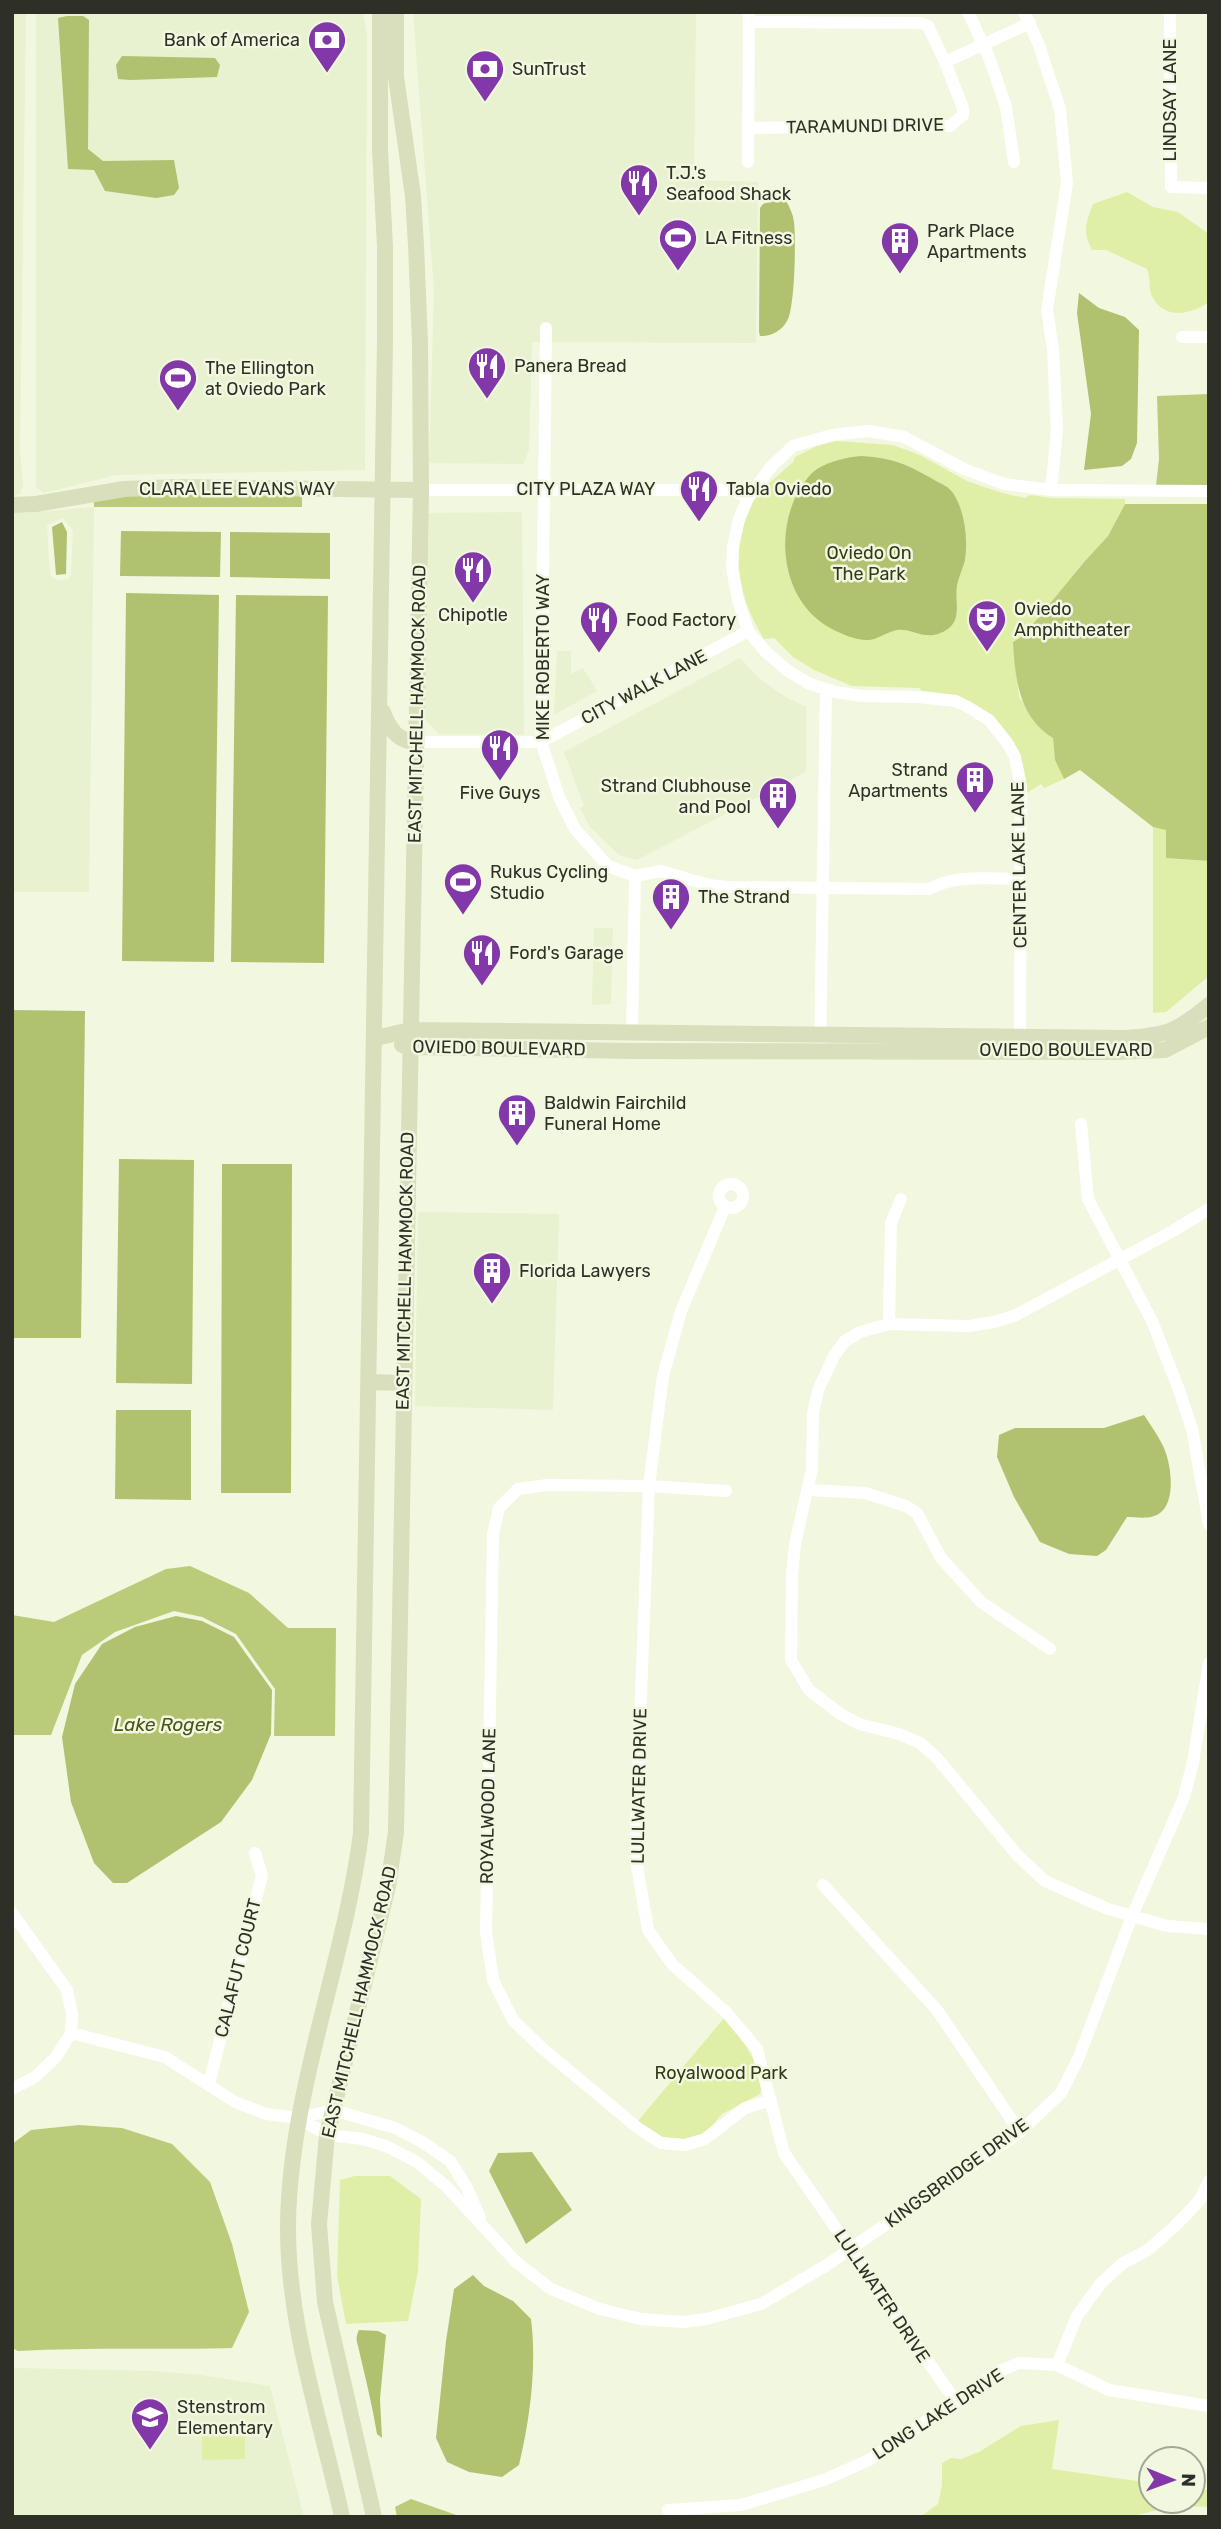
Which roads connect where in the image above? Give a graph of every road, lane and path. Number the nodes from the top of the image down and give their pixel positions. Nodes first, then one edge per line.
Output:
1 (380, 12) edge
2 (396, 12) edge
3 (968, 12) edge
4 (1170, 12) edge
5 (749, 17) edge
6 (1027, 18) edge
7 (984, 45) junction
8 (945, 62) junction
9 (749, 128) junction
10 (748, 162) dead end
11 (1014, 162) dead end
12 (1209, 188) edge
13 (545, 328) dead end
14 (1182, 337) dead end
15 (1209, 337) edge
16 (421, 489) junction
17 (544, 489) junction
18 (1051, 490) junction
19 (383, 491) junction
20 (1209, 491) edge
21 (748, 498) junction
22 (12, 505) edge
23 (748, 631) junction
24 (825, 689) junction
25 (380, 702) junction
26 (417, 742) junction
27 (541, 742) junction
28 (635, 876) junction
29 (1020, 879) junction
30 (822, 887) junction
31 (1209, 1005) edge
32 (1209, 1027) edge
33 (410, 1030) junction
34 (632, 1034) junction
35 (376, 1038) junction
36 (820, 1043) junction
37 (1020, 1044) junction
38 (410, 1048) junction
39 (632, 1051) junction
40 (1081, 1124) dead end
41 (901, 1199) dead end
42 (725, 1207) dead end
43 (1209, 1209) edge
44 (1120, 1260) junction
45 (889, 1324) junction
46 (369, 1382) junction
47 (403, 1383) junction
48 (649, 1486) junction
49 (808, 1490) junction
50 (726, 1491) dead end
51 (1209, 1524) edge
52 (1050, 1649) dead end
53 (1209, 1662) edge
54 (255, 1853) dead end
55 (823, 1885) dead end
56 (12, 1913) edge
57 (1132, 1916) junction
58 (1209, 1930) edge
59 (71, 2033) junction
60 (209, 2084) junction
61 (12, 2089) edge
62 (771, 2100) junction
63 (333, 2110) junction
64 (299, 2118) junction
65 (1020, 2132) junction
66 (327, 2135) junction
67 (1209, 2181) edge
68 (483, 2225) junction
69 (850, 2249) junction
70 (1057, 2365) junction
71 (956, 2402) junction
72 (1209, 2406) edge
73 (668, 2510) dead end
74 (342, 2517) edge
75 (374, 2517) edge

1 - 19 street, EAST MITCHELL HAMMOCK ROAD
2 - 16 street, EAST MITCHELL HAMMOCK ROAD
3 - 7 street
4 - 12 street, LINDSAY LANE
5 - 8 street
5 - 9 street
6 - 7 street
6 - 18 street
7 - 8 street
7 - 11 street
8 - 9 street, TARAMUNDI DRIVE
9 - 10 street
13 - 17 street, MIKE ROBERTO WAY
14 - 15 street
16 - 17 street, CITY PLAZA WAY
16 - 19 street, CLARA LEE EVANS WAY
16 - 26 street, EAST MITCHELL HAMMOCK ROAD
17 - 21 street, CITY PLAZA WAY
17 - 27 street, MIKE ROBERTO WAY
18 - 20 street, CENTER LAKE LANE
18 - 21 street, CENTER LAKE LANE
19 - 22 street, CLARA LEE EVANS WAY
19 - 25 street, EAST MITCHELL HAMMOCK ROAD
21 - 23 street, CENTER LAKE LANE
23 - 24 street, CENTER LAKE LANE
23 - 27 street, CITY WALK LANE
24 - 29 street, CENTER LAKE LANE
24 - 30 street
25 - 26 street
25 - 35 street, EAST MITCHELL HAMMOCK ROAD
26 - 27 street
26 - 33 street, EAST MITCHELL HAMMOCK ROAD
27 - 28 street, MIKE ROBERTO WAY
28 - 30 street
28 - 34 street
29 - 30 street
29 - 37 street, CENTER LAKE LANE
30 - 36 street
31 - 37 street, OVIEDO BOULEVARD
32 - 37 street, OVIEDO BOULEVARD
33 - 34 street, OVIEDO BOULEVARD
33 - 35 street, OVIEDO BOULEVARD
33 - 38 street, EAST MITCHELL HAMMOCK ROAD
34 - 36 street, OVIEDO BOULEVARD
34 - 39 street
35 - 38 street, OVIEDO BOULEVARD
35 - 46 street, EAST MITCHELL HAMMOCK ROAD
36 - 37 street, OVIEDO BOULEVARD
36 - 39 street, OVIEDO BOULEVARD
38 - 39 street, OVIEDO BOULEVARD
38 - 47 street, EAST MITCHELL HAMMOCK ROAD
40 - 44 street
41 - 45 street
42 - 48 street, LULLWATER DRIVE
43 - 44 street
44 - 45 street
44 - 51 street
45 - 49 street
46 - 47 street
46 - 64 street, EAST MITCHELL HAMMOCK ROAD
47 - 63 street, EAST MITCHELL HAMMOCK ROAD
48 - 50 street, ROYALWOOD LANE
48 - 62 street, LULLWATER DRIVE
48 - 62 street, ROYALWOOD LANE
49 - 52 street
49 - 57 street
53 - 57 street, KINGSBRIDGE DRIVE
54 - 60 street, CALAFUT COURT
55 - 65 street
56 - 59 street
57 - 58 street
57 - 65 street, KINGSBRIDGE DRIVE
59 - 60 street
59 - 61 street
60 - 64 street
62 - 69 street, LULLWATER DRIVE
63 - 64 street, KINGSBRIDGE DRIVE
63 - 66 street, EAST MITCHELL HAMMOCK ROAD
63 - 68 street, KINGSBRIDGE DRIVE
64 - 66 street, KINGSBRIDGE DRIVE
64 - 74 street, EAST MITCHELL HAMMOCK ROAD
65 - 69 street, KINGSBRIDGE DRIVE
66 - 68 street, KINGSBRIDGE DRIVE
66 - 75 street, EAST MITCHELL HAMMOCK ROAD
67 - 70 street
68 - 69 street, KINGSBRIDGE DRIVE
69 - 71 street, LULLWATER DRIVE
70 - 71 street, LONG LAKE DRIVE
70 - 72 street, LONG LAKE DRIVE
71 - 73 street, LONG LAKE DRIVE

